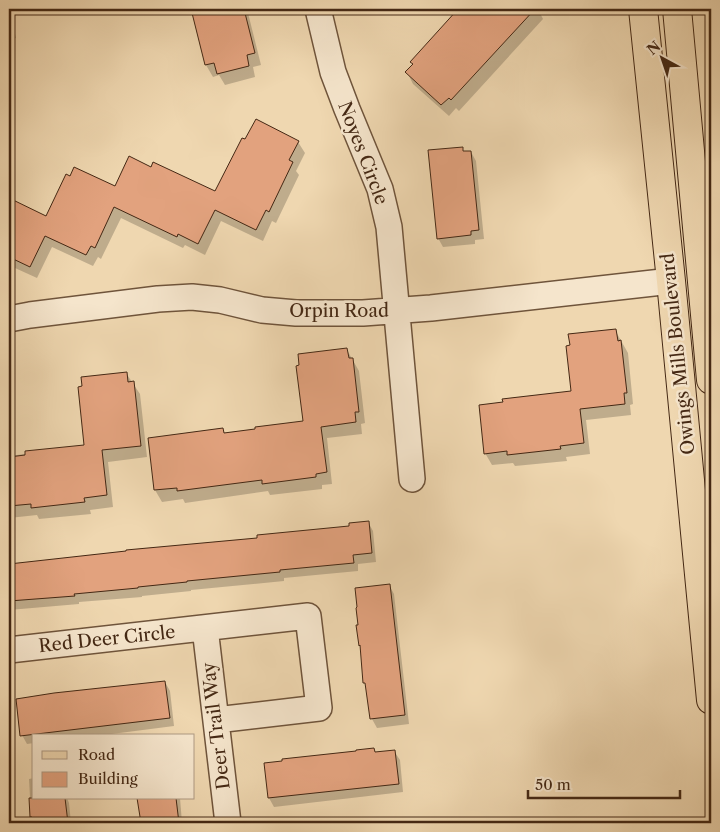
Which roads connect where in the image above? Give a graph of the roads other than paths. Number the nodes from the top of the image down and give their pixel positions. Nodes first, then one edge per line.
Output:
1 (318, 9) edge
2 (643, 9) edge
3 (677, 9) edge
4 (671, 282) junction
5 (397, 311) junction
6 (9, 320) edge
7 (711, 380) edge
8 (412, 479) dead end
9 (205, 628) junction
10 (9, 650) edge
11 (711, 700) edge
12 (216, 720) junction
13 (228, 823) edge

1 - 5 street, Noyes Circle
2 - 4 main road, Owings Mills Boulevard
3 - 7 main road, Owings Mills Boulevard
4 - 5 street, Orpin Road
4 - 11 main road, Owings Mills Boulevard
5 - 6 street, Orpin Road
5 - 8 street, Noyes Circle
9 - 10 street, Red Deer Circle
9 - 12 street, Deer Trail Way
9 - 12 street, Red Deer Circle
12 - 13 street, Deer Trail Way

